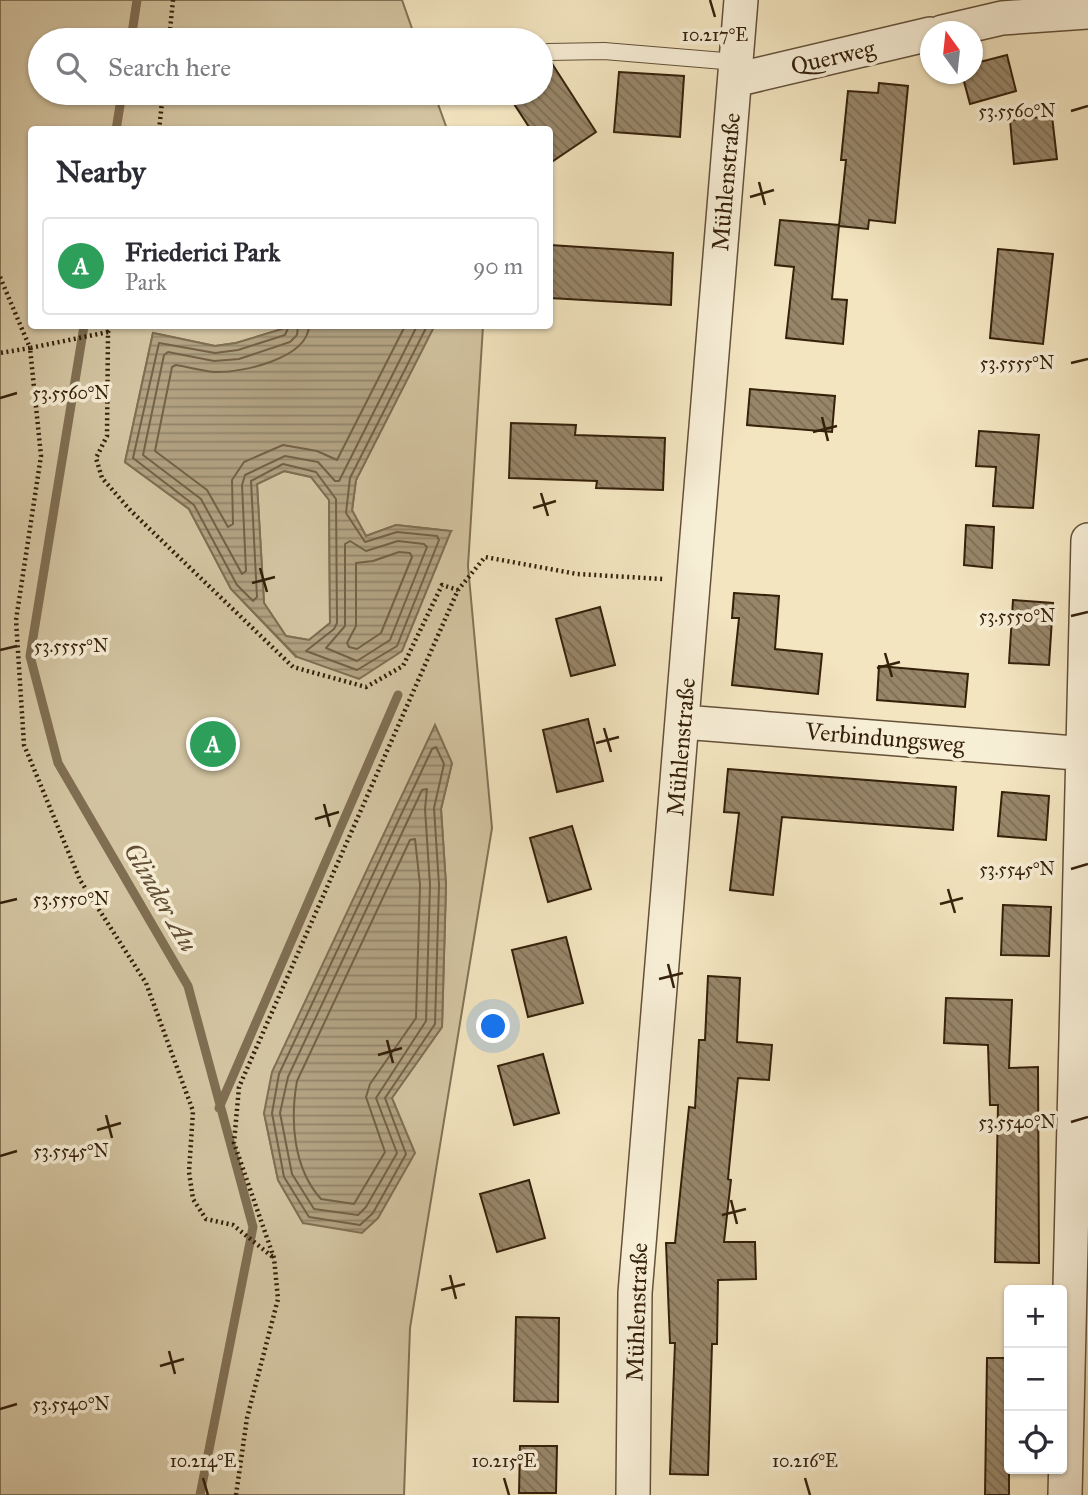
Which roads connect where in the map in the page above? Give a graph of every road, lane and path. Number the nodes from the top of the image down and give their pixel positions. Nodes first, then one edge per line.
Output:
1 (173, 0) edge
2 (741, 0) edge
3 (1088, 12) edge
4 (983, 22) edge
5 (170, 28) edge
6 (920, 36) edge
7 (553, 52) edge
8 (735, 71) junction
9 (162, 105) edge
10 (159, 126) edge
11 (0, 277) edge
12 (110, 329) edge
13 (108, 332) junction
14 (30, 348) junction
15 (0, 353) edge
16 (1088, 540) edge
17 (458, 590) junction
18 (694, 590) junction
19 (683, 722) junction
20 (1086, 754) edge
21 (274, 1258) junction
22 (236, 1495) edge
23 (633, 1495) edge
24 (1065, 1495) edge

1 - 5 path
2 - 8 street, Mühlenstraße
3 - 4 street
6 - 8 street, Querweg
7 - 8 lane
8 - 18 street, Mühlenstraße
9 - 10 path
11 - 14 path
12 - 13 path
13 - 14 path
13 - 17 path
14 - 15 path
14 - 21 path
16 - 20 street
17 - 18 path
17 - 21 path
18 - 19 street, Mühlenstraße
19 - 20 street, Verbindungsweg
19 - 23 street, Mühlenstraße
20 - 24 street
21 - 22 path

